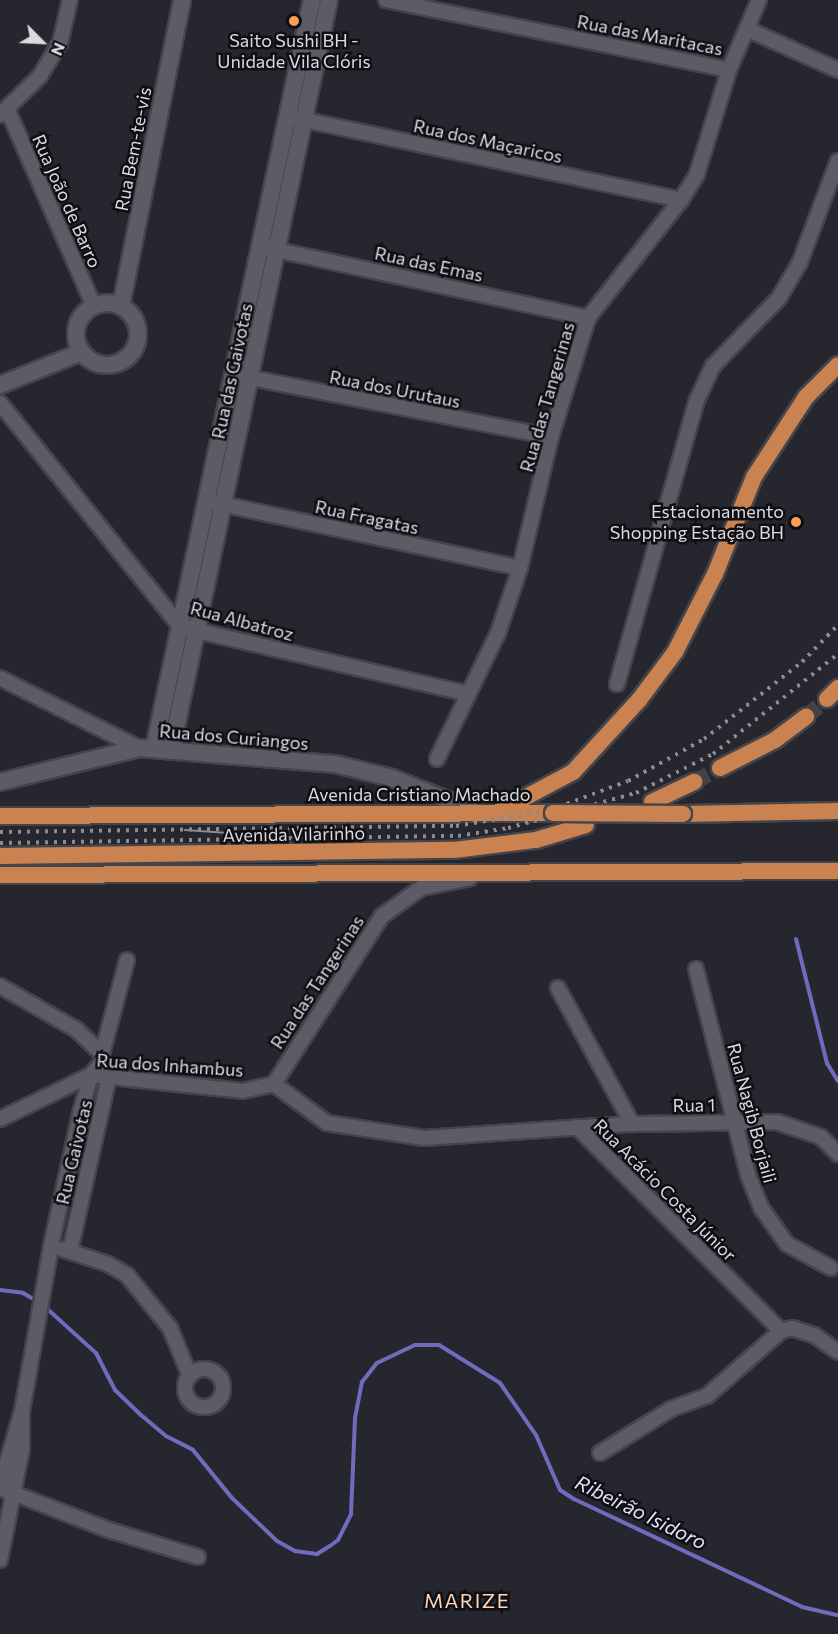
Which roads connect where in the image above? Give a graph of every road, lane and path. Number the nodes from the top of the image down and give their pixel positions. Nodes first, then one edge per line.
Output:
1 (70, 0) edge
2 (182, 0) edge
3 (312, 0) edge
4 (329, 0) edge
5 (386, 0) edge
6 (759, 0) edge
7 (747, 29) junction
8 (729, 70) junction
9 (838, 70) edge
10 (4, 113) edge
11 (287, 116) junction
12 (304, 120) junction
13 (838, 161) edge
14 (681, 200) junction
15 (261, 246) junction
16 (278, 250) junction
17 (94, 306) junction
18 (121, 306) junction
19 (588, 318) junction
20 (82, 352) junction
21 (838, 364) edge
22 (233, 375) junction
23 (250, 378) junction
24 (0, 385) edge
25 (0, 403) edge
26 (551, 438) junction
27 (215, 502) junction
28 (520, 568) junction
29 (188, 628) junction
30 (0, 678) edge
31 (617, 684) dead end
32 (468, 694) junction
33 (806, 717) tunnel mouth
34 (154, 749) junction
35 (437, 759) dead end
36 (720, 768) tunnel mouth
37 (0, 782) edge
38 (694, 782) tunnel mouth
39 (652, 802) dead end
40 (474, 811) junction
41 (838, 811) edge
42 (498, 812) junction
43 (0, 816) edge
44 (586, 825) dead end
45 (0, 856) edge
46 (838, 871) edge
47 (497, 872) junction
48 (0, 875) edge
49 (127, 960) dead end
50 (696, 969) dead end
51 (0, 986) edge
52 (558, 988) dead end
53 (102, 1058) junction
54 (91, 1075) junction
55 (110, 1076) junction
56 (274, 1083) junction
57 (0, 1119) edge
58 (734, 1122) junction
59 (632, 1124) junction
60 (577, 1127) junction
61 (838, 1154) edge
62 (51, 1246) junction
63 (70, 1251) junction
64 (831, 1268) dead end
65 (781, 1331) junction
66 (838, 1352) edge
67 (190, 1376) dead end
68 (13, 1426) edge
69 (600, 1453) dead end
70 (0, 1487) edge
71 (14, 1494) junction
72 (198, 1557) dead end
73 (0, 1560) edge

1 - 10 street
2 - 18 street, Rua Bem-te-vis
3 - 11 street, Rua das Gaivotas
4 - 12 street, Rua das Gaivotas
5 - 8 street, Rua das Maritacas
6 - 7 street, Rua das Tangerinas
7 - 8 street, Rua das Tangerinas
7 - 9 street
8 - 14 street, Rua das Tangerinas
10 - 17 street, Rua João de Barro
11 - 12 street, Rua dos Maçaricos
11 - 15 street, Rua das Gaivotas
12 - 14 street, Rua dos Maçaricos
12 - 16 street, Rua das Gaivotas
13 - 31 street
14 - 19 street, Rua das Tangerinas
15 - 16 street, Rua das Emas
15 - 22 street, Rua das Gaivotas
16 - 19 street, Rua das Emas
16 - 23 street, Rua das Gaivotas
17 - 18 street
17 - 20 street
18 - 20 street
19 - 26 street, Rua das Tangerinas
20 - 24 street
21 - 42 highway
22 - 23 street, Rua dos Urutaus
22 - 27 street, Rua das Gaivotas
23 - 26 street, Rua dos Urutaus
23 - 27 street, Rua das Gaivotas
25 - 29 street, Rua Albatroz
26 - 28 street, Rua das Tangerinas
27 - 28 street, Rua Fragatas
27 - 29 street, Rua das Gaivotas
28 - 32 street, Rua das Tangerinas
29 - 32 street, Rua Albatroz
29 - 34 street, Rua das Gaivotas
30 - 34 street, Rua dos Curiangos
32 - 35 street, Rua das Tangerinas
33 - 36 highway
34 - 37 street
34 - 40 street, Rua dos Curiangos
38 - 39 highway
40 - 42 highway, Avenida Cristiano Machado
40 - 43 highway, Avenida Cristiano Machado
41 - 42 highway, Avenida Cristiano Machado, bridge
44 - 45 highway, Avenida Vilarinho
46 - 47 highway
47 - 48 highway
47 - 56 street, Rua das Tangerinas
49 - 53 street, Rua Gaivotas
50 - 58 street, Rua Nagib Borjaili
51 - 53 street
52 - 59 street
53 - 54 street, Rua Gaivotas
53 - 55 street
54 - 55 street, Rua dos Inhambus
54 - 57 street, Rua dos Inhambus
54 - 62 street, Rua Gaivotas
55 - 56 street, Rua dos Inhambus
55 - 63 street, Rua Gaivotas
56 - 60 street, Rua Acácio Costa Júnior
58 - 59 street, Rua 1
58 - 61 street, Rua 1
58 - 64 street, Rua Nagib Borjaili
59 - 60 street, Rua 1
60 - 65 street, Rua Acácio Costa Júnior
62 - 63 street
62 - 68 street
63 - 67 street
65 - 66 street
65 - 69 street
68 - 70 street
68 - 71 street
70 - 71 street
71 - 72 street
71 - 73 street

